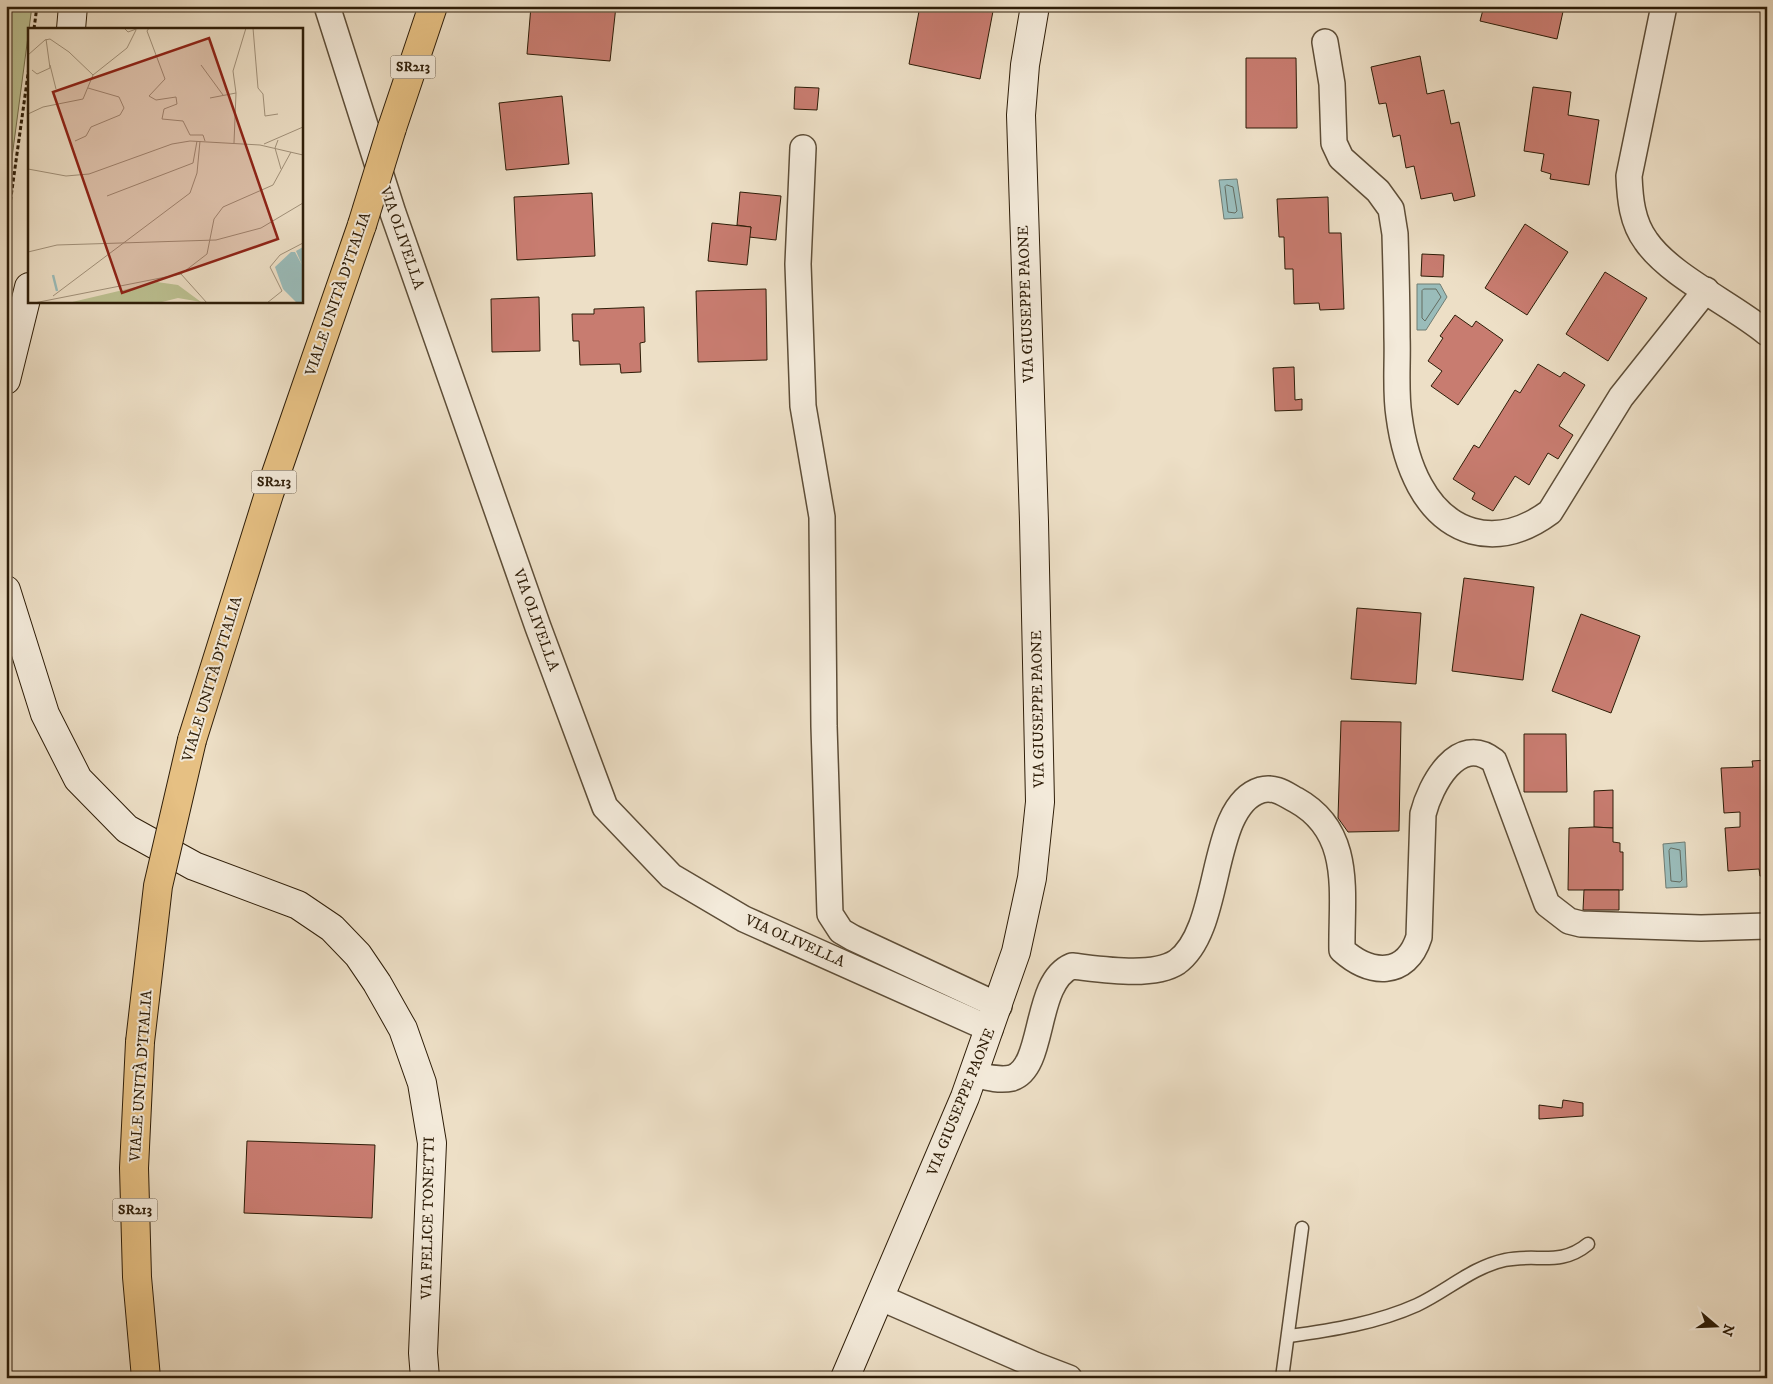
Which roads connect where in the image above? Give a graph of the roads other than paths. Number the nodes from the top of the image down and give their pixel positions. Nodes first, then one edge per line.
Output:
1 (73, 6) edge
2 (327, 6) edge
3 (433, 6) edge
4 (1035, 6) edge
5 (1664, 6) edge
6 (71, 28) edge
7 (1326, 42) dead end
8 (803, 148) dead end
9 (1706, 290) junction
10 (28, 291) edge
11 (1767, 333) edge
12 (6, 380) edge
13 (6, 590) edge
14 (1767, 926) edge
15 (994, 1017) junction
16 (974, 1074) junction
17 (1302, 1228) dead end
18 (1588, 1244) dead end
19 (879, 1297) junction
20 (1289, 1336) junction
21 (146, 1378) edge
22 (425, 1378) edge
23 (845, 1378) edge
24 (1070, 1378) edge
25 (1282, 1378) edge

1 - 6 street
2 - 15 street, VIA OLIVELLA
3 - 21 main road, VIALE UNITÀ D'ITALIA / SR213, bridge
4 - 15 street, VIA GIUSEPPE PAONE
5 - 9 street
7 - 9 street
8 - 15 street
9 - 11 street
10 - 12 street
13 - 22 street, VIA FELICE TONETTI
14 - 16 street
15 - 16 street, VIA GIUSEPPE PAONE
16 - 19 street, VIA GIUSEPPE PAONE
17 - 20 lane
18 - 20 lane
19 - 23 street, VIA GIUSEPPE PAONE
19 - 24 street
20 - 25 lane

